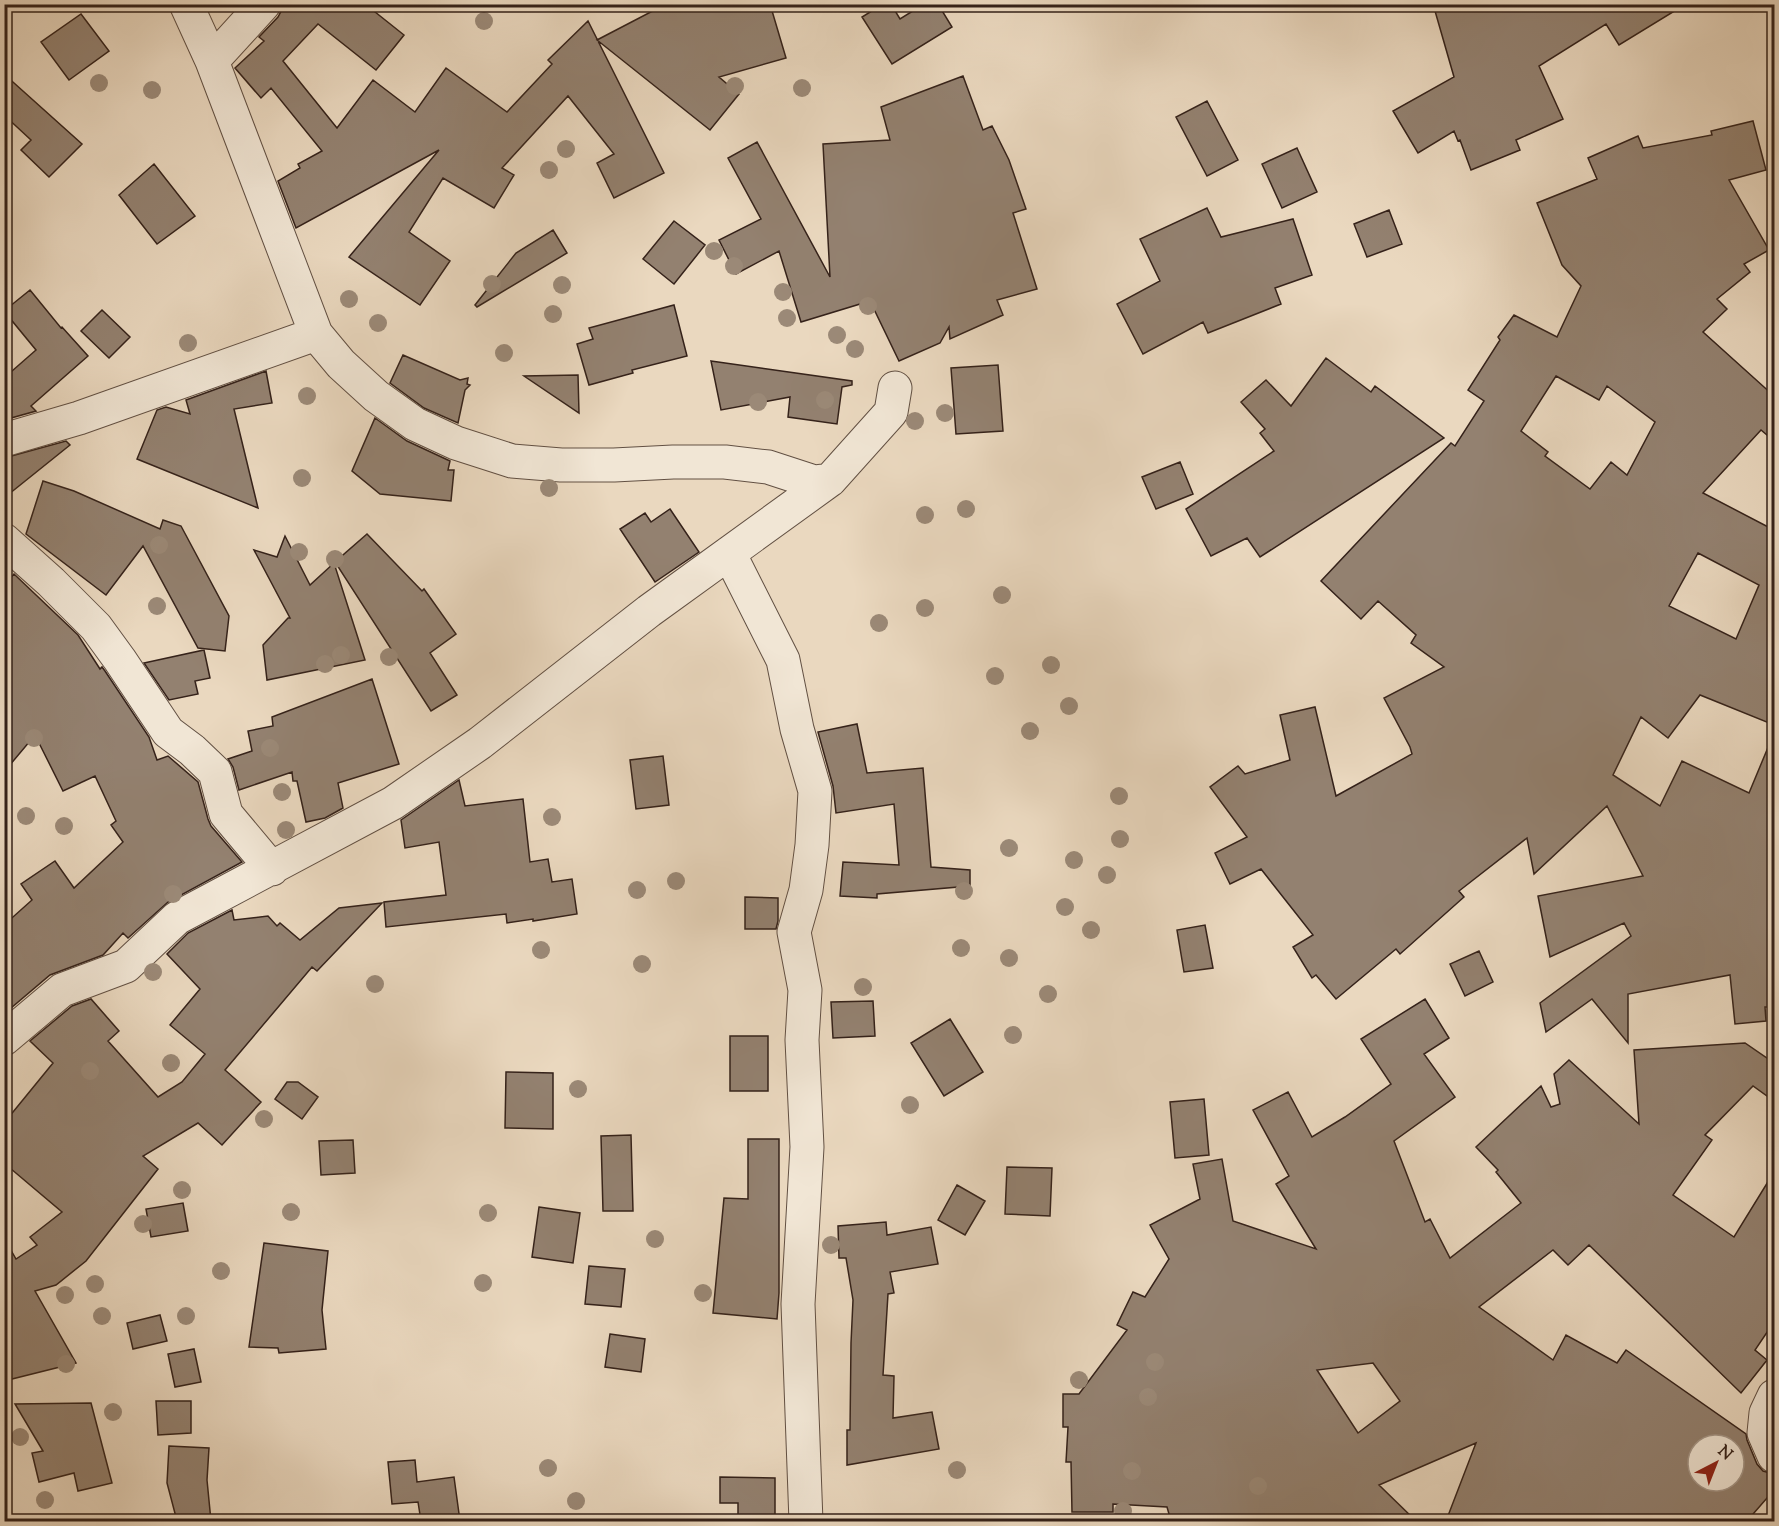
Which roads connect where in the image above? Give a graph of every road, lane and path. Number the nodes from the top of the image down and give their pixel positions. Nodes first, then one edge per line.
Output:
1 (186, 4) edge
2 (264, 4) edge
3 (212, 61) junction
4 (316, 334) junction
5 (895, 388) dead end
6 (4, 440) edge
7 (830, 480) junction
8 (4, 540) edge
9 (729, 554) junction
10 (272, 869) junction
11 (4, 1039) edge
12 (1774, 1396) edge
13 (1774, 1456) edge
14 (806, 1521) edge

1 - 3 street
2 - 3 street
3 - 4 street
4 - 6 street
4 - 7 street
5 - 7 street
7 - 9 street
8 - 10 street
9 - 10 street
9 - 14 street
10 - 11 street
12 - 13 street

